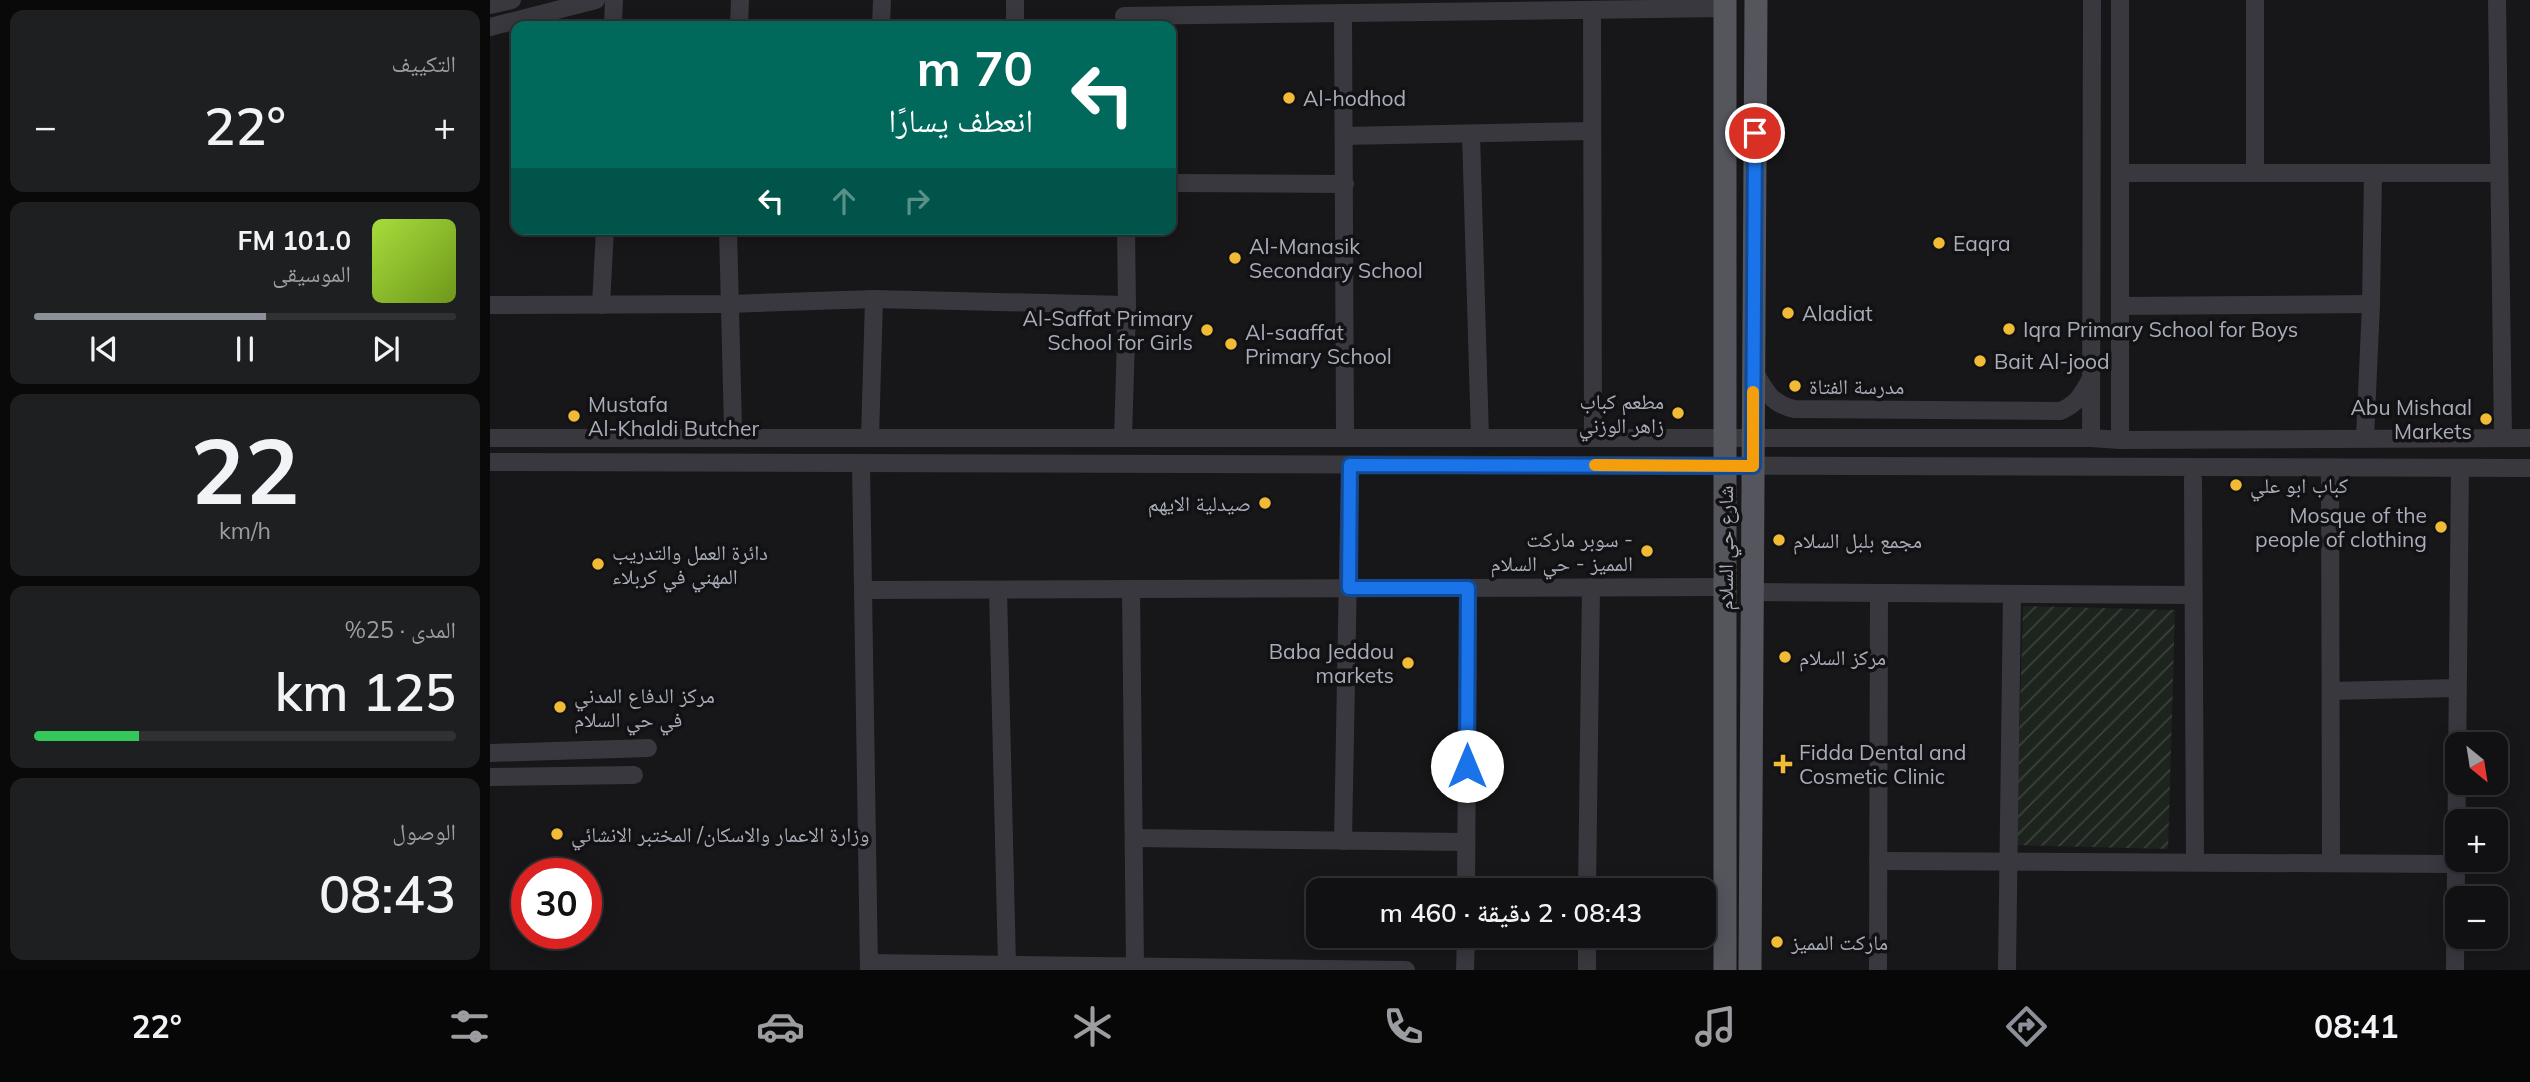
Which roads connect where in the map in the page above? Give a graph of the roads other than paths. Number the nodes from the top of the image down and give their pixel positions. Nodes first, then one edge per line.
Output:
1 (512, 0) edge
2 (596, 0) edge
3 (614, 0) edge
4 (740, 0) edge
5 (882, 0) edge
6 (1015, 0) edge
7 (1756, 0) edge
8 (2092, 0) edge
9 (2120, 0) edge
10 (2255, 0) edge
11 (2497, 0) edge
12 (1725, 4) edge
13 (490, 5) edge
14 (1592, 10) junction
15 (1343, 13) junction
16 (1124, 14) edge
17 (514, 21) edge
18 (613, 21) edge
19 (739, 21) edge
20 (881, 21) edge
21 (1015, 21) edge
22 (511, 22) edge
23 (490, 27) edge
24 (1592, 131) junction
25 (1471, 134) junction
26 (1344, 136) junction
27 (2255, 172) junction
28 (2120, 173) junction
29 (2373, 173) junction
30 (2499, 173) junction
31 (1176, 183) edge
32 (1345, 184) junction
33 (2092, 200) junction
34 (2120, 204) junction
35 (605, 235) edge
36 (728, 235) edge
37 (1126, 235) edge
38 (2120, 235) junction
39 (2092, 238) junction
40 (874, 299) junction
41 (729, 304) junction
42 (2371, 304) junction
43 (490, 305) edge
44 (601, 305) junction
45 (1128, 305) junction
46 (2120, 306) junction
47 (1754, 371) junction
48 (2091, 376) junction
49 (733, 428) dead end
50 (870, 438) junction
51 (991, 438) junction
52 (1015, 438) junction
53 (1123, 438) junction
54 (1345, 438) junction
55 (1480, 438) junction
56 (1593, 438) junction
57 (1714, 438) junction
58 (1753, 438) junction
59 (1783, 438) junction
60 (2091, 438) junction
61 (2365, 438) junction
62 (2503, 438) junction
63 (2530, 438) edge
64 (492, 439) edge
65 (2120, 440) junction
66 (491, 462) edge
67 (861, 463) junction
68 (988, 464) junction
69 (1013, 464) junction
70 (1350, 465) junction
71 (1715, 466) junction
72 (1753, 466) junction
73 (1779, 466) junction
74 (2330, 468) junction
75 (2460, 468) junction
76 (2530, 468) edge
77 (2193, 479) dead end
78 (1725, 516) junction
79 (1753, 518) junction
80 (1591, 587) junction
81 (1725, 587) junction
82 (1349, 588) junction
83 (1468, 588) junction
84 (1131, 589) junction
85 (863, 590) junction
86 (998, 590) junction
87 (1752, 592) junction
88 (1879, 593) junction
89 (2012, 594) junction
90 (2193, 595) junction
91 (2458, 688) junction
92 (2331, 691) junction
93 (648, 748) dead end
94 (490, 753) edge
95 (634, 775) dead end
96 (490, 777) edge
97 (2457, 809) edge
98 (1134, 838) junction
99 (1343, 841) junction
100 (1466, 842) junction
101 (1878, 861) junction
102 (2009, 862) junction
103 (2195, 862) junction
104 (2331, 863) junction
105 (2445, 864) edge
106 (2456, 872) edge
107 (1466, 878) edge
108 (1587, 878) edge
109 (1466, 948) edge
110 (1587, 948) edge
111 (1007, 965) junction
112 (869, 967) edge
113 (1135, 967) junction
114 (1406, 970) edge
115 (1465, 970) edge
116 (1587, 970) edge
117 (1725, 970) edge
118 (1750, 970) edge
119 (1878, 970) edge
120 (2007, 970) edge
121 (2455, 970) edge

1 - 13 street
2 - 17 street
3 - 18 street
4 - 19 street
5 - 20 street
6 - 21 street
7 - 47 main road
8 - 33 street
9 - 28 street
10 - 27 street
11 - 30 street
12 - 14 street
12 - 57 main road, شارع حي السلام
14 - 15 street
14 - 24 street
15 - 16 street
15 - 26 street
22 - 23 street
24 - 25 street
24 - 56 street
25 - 26 street
25 - 55 street
26 - 32 street
27 - 28 street
27 - 29 street
28 - 34 street
29 - 30 street
29 - 42 street
30 - 62 street
31 - 32 street
32 - 54 street
33 - 34 street
33 - 39 street
34 - 38 street
35 - 44 street
36 - 41 street
37 - 45 street
38 - 39 street
38 - 46 street
39 - 48 street
40 - 41 street
40 - 45 street
40 - 50 street
41 - 44 street
41 - 49 street
42 - 46 street
42 - 61 street
43 - 44 street
45 - 53 street
46 - 65 street
47 - 48 street
47 - 58 main road
48 - 60 street
50 - 51 street
50 - 64 street
51 - 52 street
51 - 68 street
52 - 53 street
52 - 69 street
53 - 54 street
54 - 55 street
55 - 56 street
56 - 57 street
57 - 58 street
57 - 71 main road, شارع حي السلام
58 - 59 street
58 - 72 main road
59 - 60 street
59 - 73 street
60 - 65 street
61 - 62 street
61 - 65 street
62 - 63 street
66 - 67 street
67 - 68 street
67 - 85 street
68 - 69 street
69 - 70 street
70 - 71 street
70 - 82 street
71 - 72 street
71 - 78 main road, شارع حي السلام
72 - 73 street
72 - 79 main road
73 - 74 street
74 - 75 street
74 - 92 street
75 - 76 street
75 - 91 street
77 - 90 street
78 - 79 main road
78 - 81 main road, شارع حي السلام
79 - 87 main road
80 - 81 street
80 - 83 street
80 - 108 street
81 - 117 main road, شارع حي السلام
82 - 83 street
82 - 84 street
82 - 99 street
83 - 100 street
84 - 86 street
84 - 98 street
85 - 86 street
85 - 112 street
86 - 111 street
87 - 88 street
87 - 118 main road
88 - 89 street
88 - 101 street
89 - 90 street
89 - 102 street
90 - 103 street
91 - 92 street
91 - 97 street
92 - 104 street
93 - 94 street
95 - 96 street
98 - 99 street
98 - 113 street
99 - 100 street
100 - 107 street
101 - 102 street
101 - 119 street
102 - 103 street
102 - 120 street
103 - 104 street
104 - 105 street
106 - 121 street
109 - 115 street
110 - 116 street
111 - 112 street
111 - 113 street
113 - 114 street

